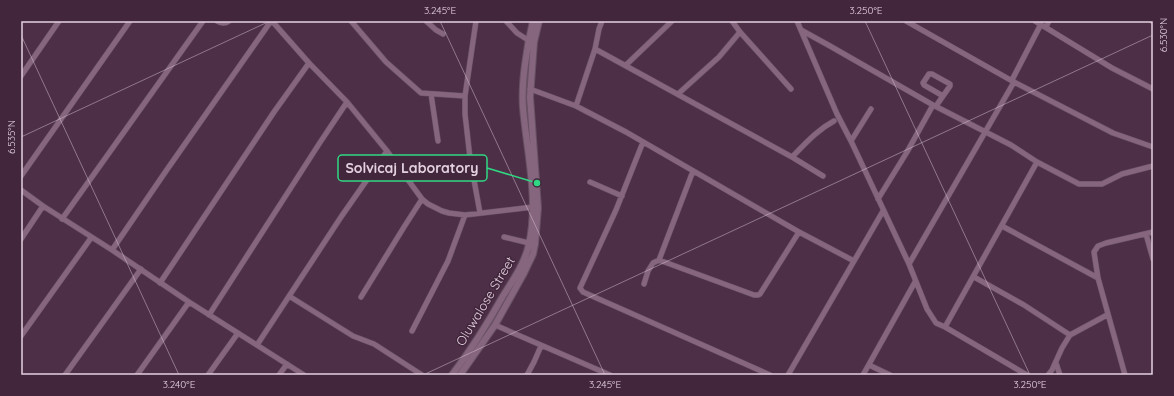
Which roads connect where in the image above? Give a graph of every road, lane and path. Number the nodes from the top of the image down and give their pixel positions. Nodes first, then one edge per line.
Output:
1 (59, 21) edge
2 (130, 21) edge
3 (202, 21) edge
4 (218, 21) edge
5 (229, 21) edge
6 (271, 21) edge
7 (351, 21) edge
8 (426, 21) edge
9 (476, 21) edge
10 (506, 21) edge
11 (533, 21) edge
12 (539, 21) edge
13 (602, 21) edge
14 (672, 21) edge
15 (732, 21) edge
16 (797, 21) edge
17 (906, 21) edge
18 (1035, 21) edge
19 (1049, 21) edge
20 (1043, 26) junction
21 (801, 30) junction
22 (740, 32) junction
23 (443, 34) dead end
24 (528, 40) junction
25 (595, 49) junction
26 (309, 63) junction
27 (626, 65) junction
28 (21, 76) edge
29 (1013, 81) junction
30 (530, 89) junction
31 (792, 89) dead end
32 (1153, 89) edge
33 (431, 94) junction
34 (678, 94) junction
35 (465, 96) junction
36 (943, 96) junction
37 (347, 102) junction
38 (576, 106) junction
39 (935, 106) junction
40 (871, 109) dead end
41 (834, 121) dead end
42 (986, 132) junction
43 (438, 141) dead end
44 (851, 141) junction
45 (643, 142) junction
46 (1153, 147) edge
47 (387, 152) junction
48 (792, 157) junction
49 (1037, 162) junction
50 (1153, 166) edge
51 (693, 171) junction
52 (21, 176) edge
53 (823, 176) dead end
54 (590, 182) dead end
55 (21, 190) edge
56 (622, 196) junction
57 (422, 199) junction
58 (878, 199) junction
59 (43, 206) junction
60 (533, 207) junction
61 (883, 211) junction
62 (480, 213) junction
63 (465, 215) junction
64 (62, 219) junction
65 (1002, 226) junction
66 (799, 232) junction
67 (1153, 232) edge
68 (1146, 234) junction
69 (92, 238) junction
70 (504, 238) dead end
71 (21, 239) edge
72 (529, 243) junction
73 (112, 250) junction
74 (1153, 259) edge
75 (659, 260) junction
76 (854, 260) junction
77 (909, 264) junction
78 (141, 269) junction
79 (974, 276) junction
80 (1098, 278) junction
81 (916, 282) junction
82 (160, 283) junction
83 (644, 284) dead end
84 (289, 296) junction
85 (361, 297) dead end
86 (189, 302) junction
87 (209, 315) junction
88 (1108, 315) junction
89 (495, 325) junction
90 (945, 327) junction
91 (412, 331) dead end
92 (238, 333) junction
93 (1070, 335) junction
94 (21, 336) edge
95 (257, 345) junction
96 (541, 346) junction
97 (1056, 363) junction
98 (287, 364) junction
99 (869, 365) junction
100 (65, 375) edge
101 (137, 375) edge
102 (208, 375) edge
103 (279, 375) edge
104 (304, 375) edge
105 (422, 375) edge
106 (452, 375) edge
107 (460, 375) edge
108 (527, 375) edge
109 (610, 375) edge
110 (770, 375) edge
111 (788, 375) edge
112 (863, 375) edge
113 (890, 375) edge
114 (1027, 375) edge
115 (1048, 375) edge
116 (1060, 375) edge
117 (1125, 375) edge

1 - 28 street
2 - 52 street
3 - 64 street
4 - 5 street
6 - 26 street
6 - 73 street
7 - 33 street
8 - 23 street
9 - 35 street
10 - 24 street
11 - 24 street, Oluwalose Street
12 - 30 street, Oluwalose Street
13 - 25 street
14 - 27 street
15 - 22 street
16 - 21 street
17 - 29 street
18 - 20 street
19 - 20 street
20 - 29 street
20 - 32 street
21 - 39 street
21 - 44 street
22 - 31 street
22 - 34 street
24 - 60 street, Oluwalose Street
25 - 27 street
25 - 38 street
26 - 37 street
26 - 82 street
27 - 34 street
29 - 42 street
29 - 46 street
30 - 38 street
30 - 89 street, Oluwalose Street
33 - 35 street
33 - 43 street
34 - 48 street
35 - 62 street
36 - 36 street
36 - 39 street
37 - 47 street
37 - 87 street
38 - 45 street
39 - 42 street
39 - 58 street
40 - 44 street
41 - 48 street
42 - 49 street
42 - 77 street
44 - 58 street
45 - 51 street
45 - 56 street
47 - 57 street
47 - 84 street
48 - 53 street
49 - 50 street
49 - 65 street
51 - 66 street
51 - 75 street
54 - 56 street
55 - 59 street
56 - 110 street
57 - 63 street
57 - 85 street
58 - 61 street
59 - 64 street
59 - 71 street
60 - 62 street
60 - 72 street, Oluwalose Street
61 - 76 street
61 - 77 street
62 - 63 street
63 - 91 street
64 - 69 street
65 - 79 street
65 - 80 street
66 - 75 street
66 - 76 street
67 - 68 street
68 - 74 street
68 - 80 street
69 - 73 street
69 - 94 street
70 - 72 street
72 - 106 street, Oluwalose Street
73 - 78 street
75 - 83 street
76 - 111 street
77 - 81 street
78 - 82 street
78 - 100 street
79 - 90 street
79 - 93 street
80 - 88 street
81 - 90 street
81 - 99 street
82 - 86 street
84 - 95 street
84 - 105 street
86 - 87 street
86 - 101 street
87 - 92 street
88 - 93 street
88 - 117 street
89 - 96 street
89 - 107 street, Oluwalose Street
90 - 114 street
92 - 95 street
92 - 102 street
93 - 97 street
95 - 98 street
96 - 108 street
96 - 109 street
97 - 115 street
97 - 116 street
98 - 103 street
98 - 104 street
99 - 112 street
99 - 113 street

